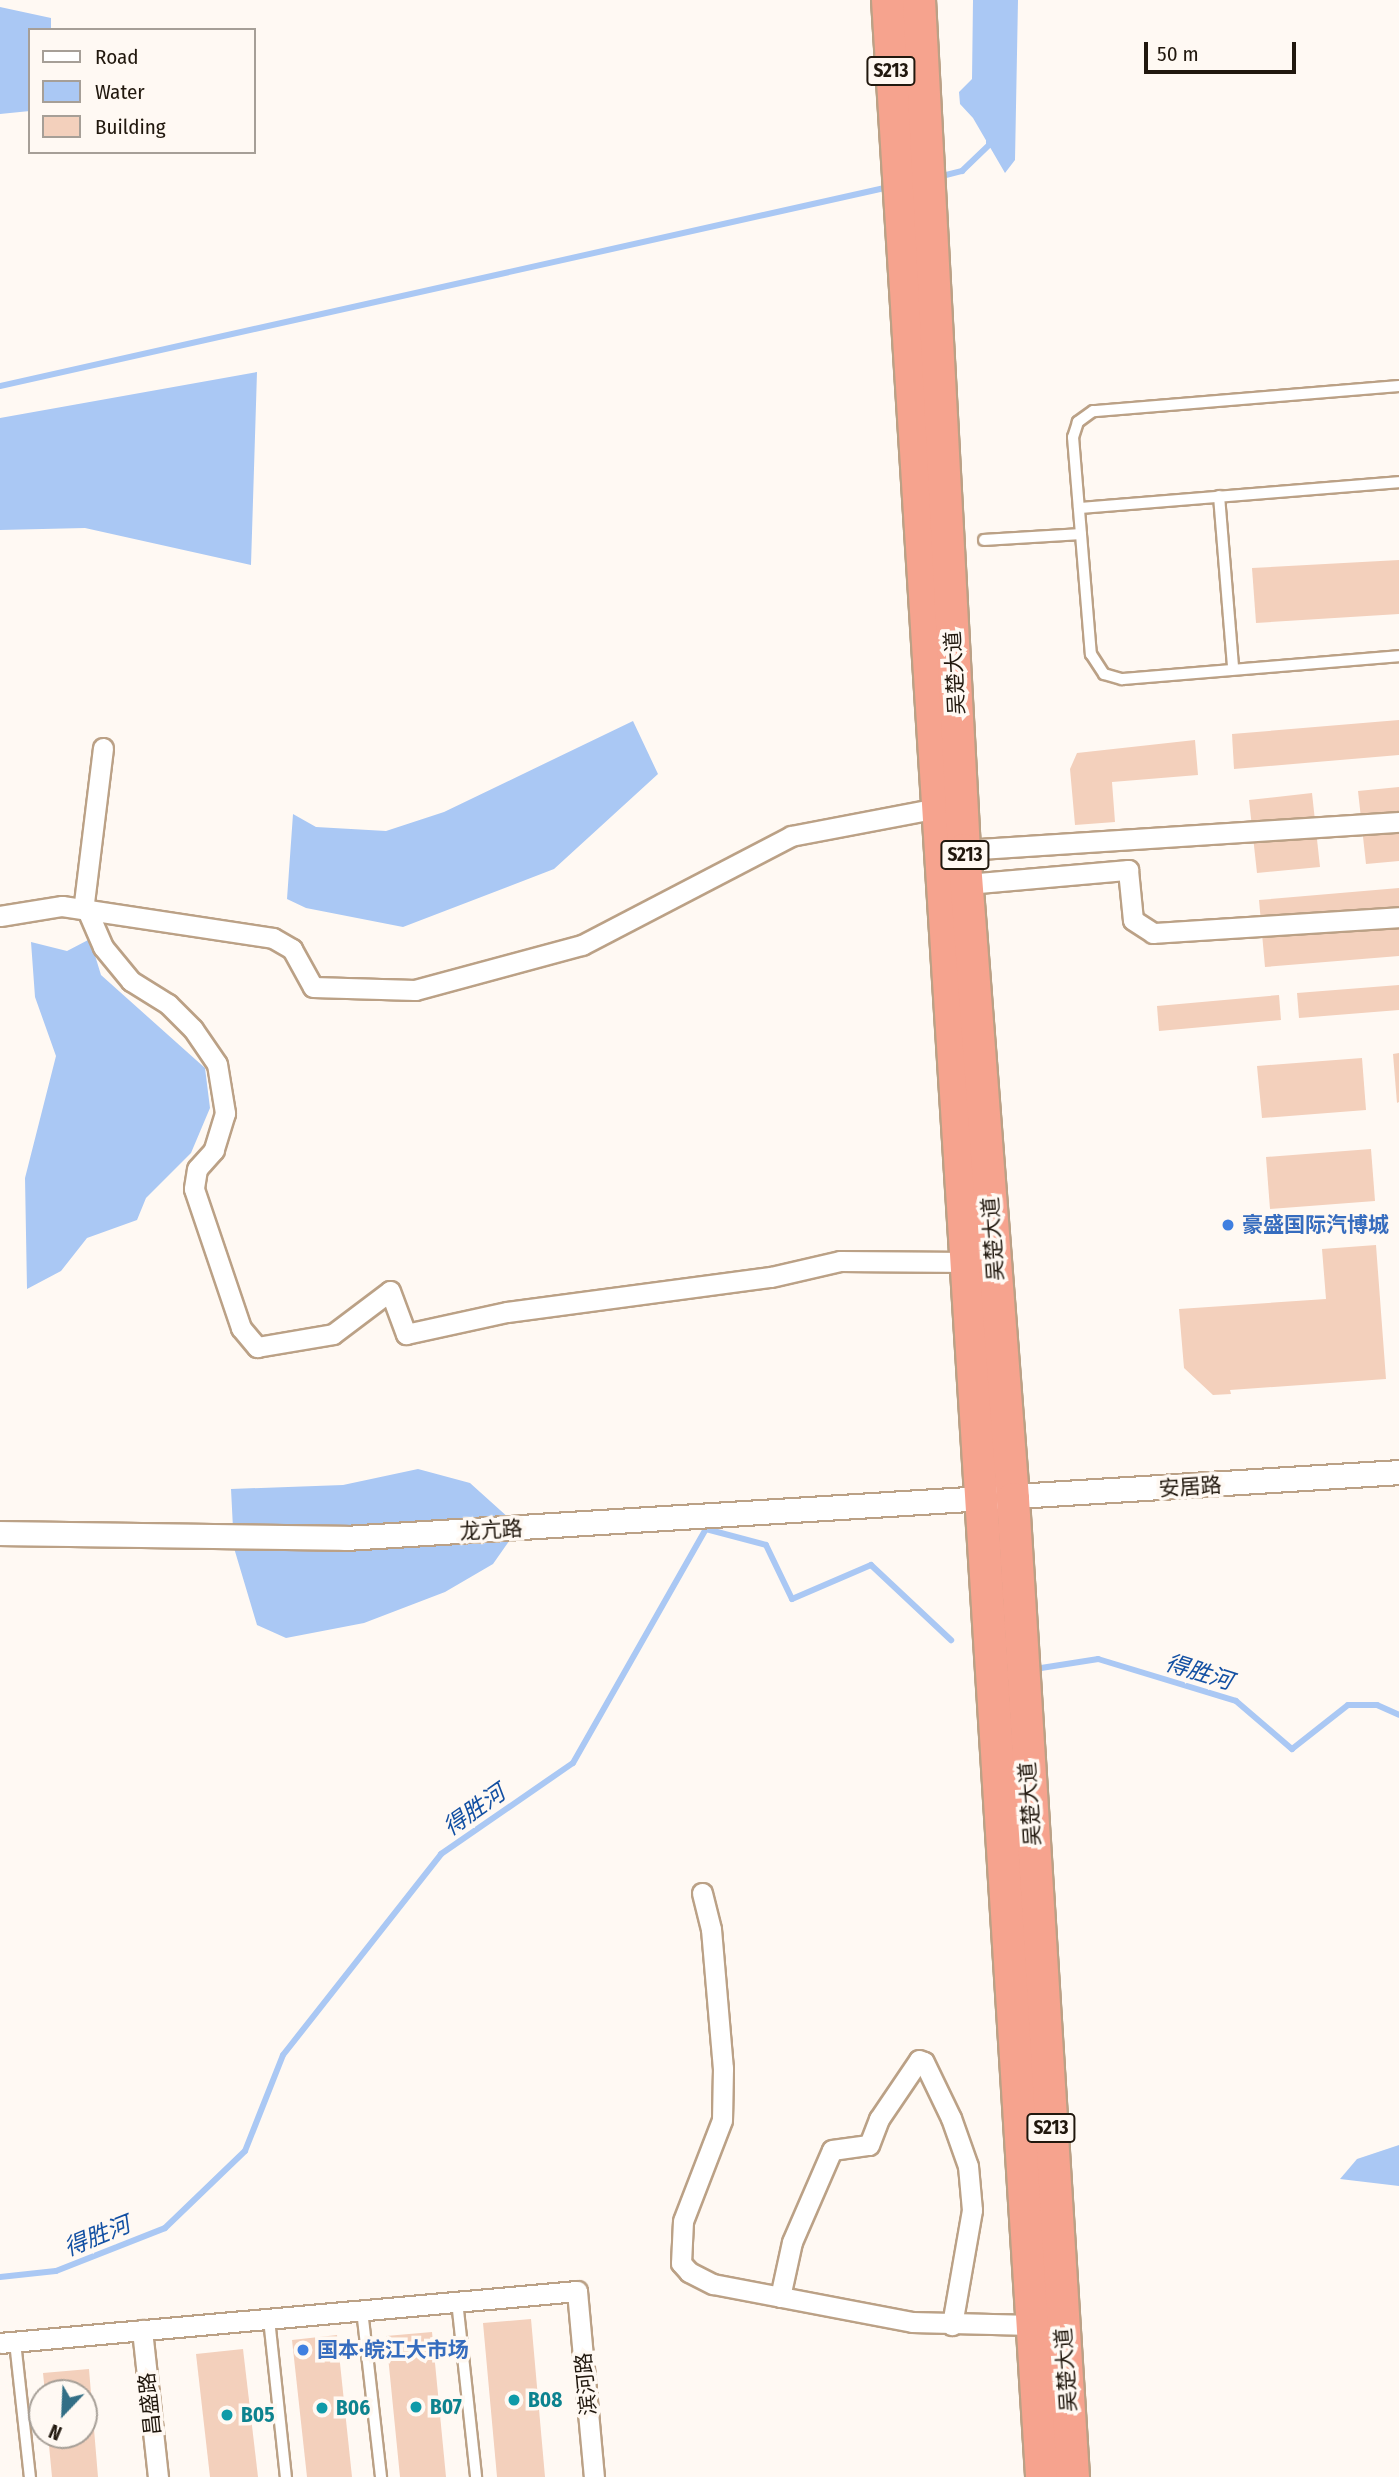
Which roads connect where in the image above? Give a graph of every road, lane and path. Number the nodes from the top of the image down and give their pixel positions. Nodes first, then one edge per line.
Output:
1 (888, 0) edge
2 (919, 0) edge
3 (914, 215) junction
4 (1399, 386) edge
5 (1399, 482) edge
6 (1219, 496) junction
7 (1079, 508) junction
8 (1081, 534) junction
9 (984, 540) dead end
10 (1399, 656) edge
11 (1233, 668) junction
12 (103, 748) dead end
13 (938, 808) junction
14 (1399, 822) edge
15 (964, 850) junction
16 (967, 884) junction
17 (87, 909) junction
18 (0, 916) edge
19 (1399, 917) edge
20 (969, 1262) junction
21 (1399, 1472) edge
22 (1013, 1499) junction
23 (982, 1500) junction
24 (0, 1533) edge
25 (1014, 1781) junction
26 (702, 1893) dead end
27 (780, 2297) junction
28 (457, 2301) junction
29 (362, 2310) junction
30 (269, 2319) junction
31 (952, 2325) junction
32 (1032, 2325) junction
33 (142, 2330) junction
34 (8, 2342) edge
35 (30, 2477) edge
36 (158, 2477) edge
37 (286, 2477) edge
38 (381, 2477) edge
39 (476, 2477) edge
40 (594, 2477) edge
41 (1042, 2477) edge
42 (1073, 2477) edge

1 - 3 highway, 吴楚大道 / S213
2 - 3 highway, 吴楚大道 / S213
3 - 13 highway, 吴楚大道 / S213
3 - 15 highway, 吴楚大道 / S213
4 - 7 lane
5 - 6 lane
6 - 7 lane
6 - 11 lane
7 - 8 lane
8 - 9 lane
8 - 11 lane
10 - 11 lane
12 - 17 street
13 - 17 street
13 - 20 highway, 吴楚大道 / S213
14 - 15 street
15 - 16 highway, 吴楚大道 / S213
16 - 19 street
16 - 22 highway, 吴楚大道 / S213
17 - 18 street
17 - 20 street
20 - 23 highway, 吴楚大道 / S213
21 - 22 street, 安居路
22 - 23 street, 安居路
22 - 25 highway, 吴楚大道 / S213
23 - 24 street, 龙亢路
23 - 25 highway, 吴楚大道 / S213
25 - 32 highway, 吴楚大道 / S213
25 - 42 highway, 吴楚大道 / S213
26 - 27 street
27 - 31 street
27 - 31 street
28 - 29 street
28 - 39 lane
28 - 40 street, 滨河路
29 - 30 street
29 - 38 lane
30 - 33 street
30 - 37 lane
31 - 32 street
32 - 41 highway, 吴楚大道 / S213
33 - 34 street
33 - 36 street, 昌盛路
34 - 35 lane

